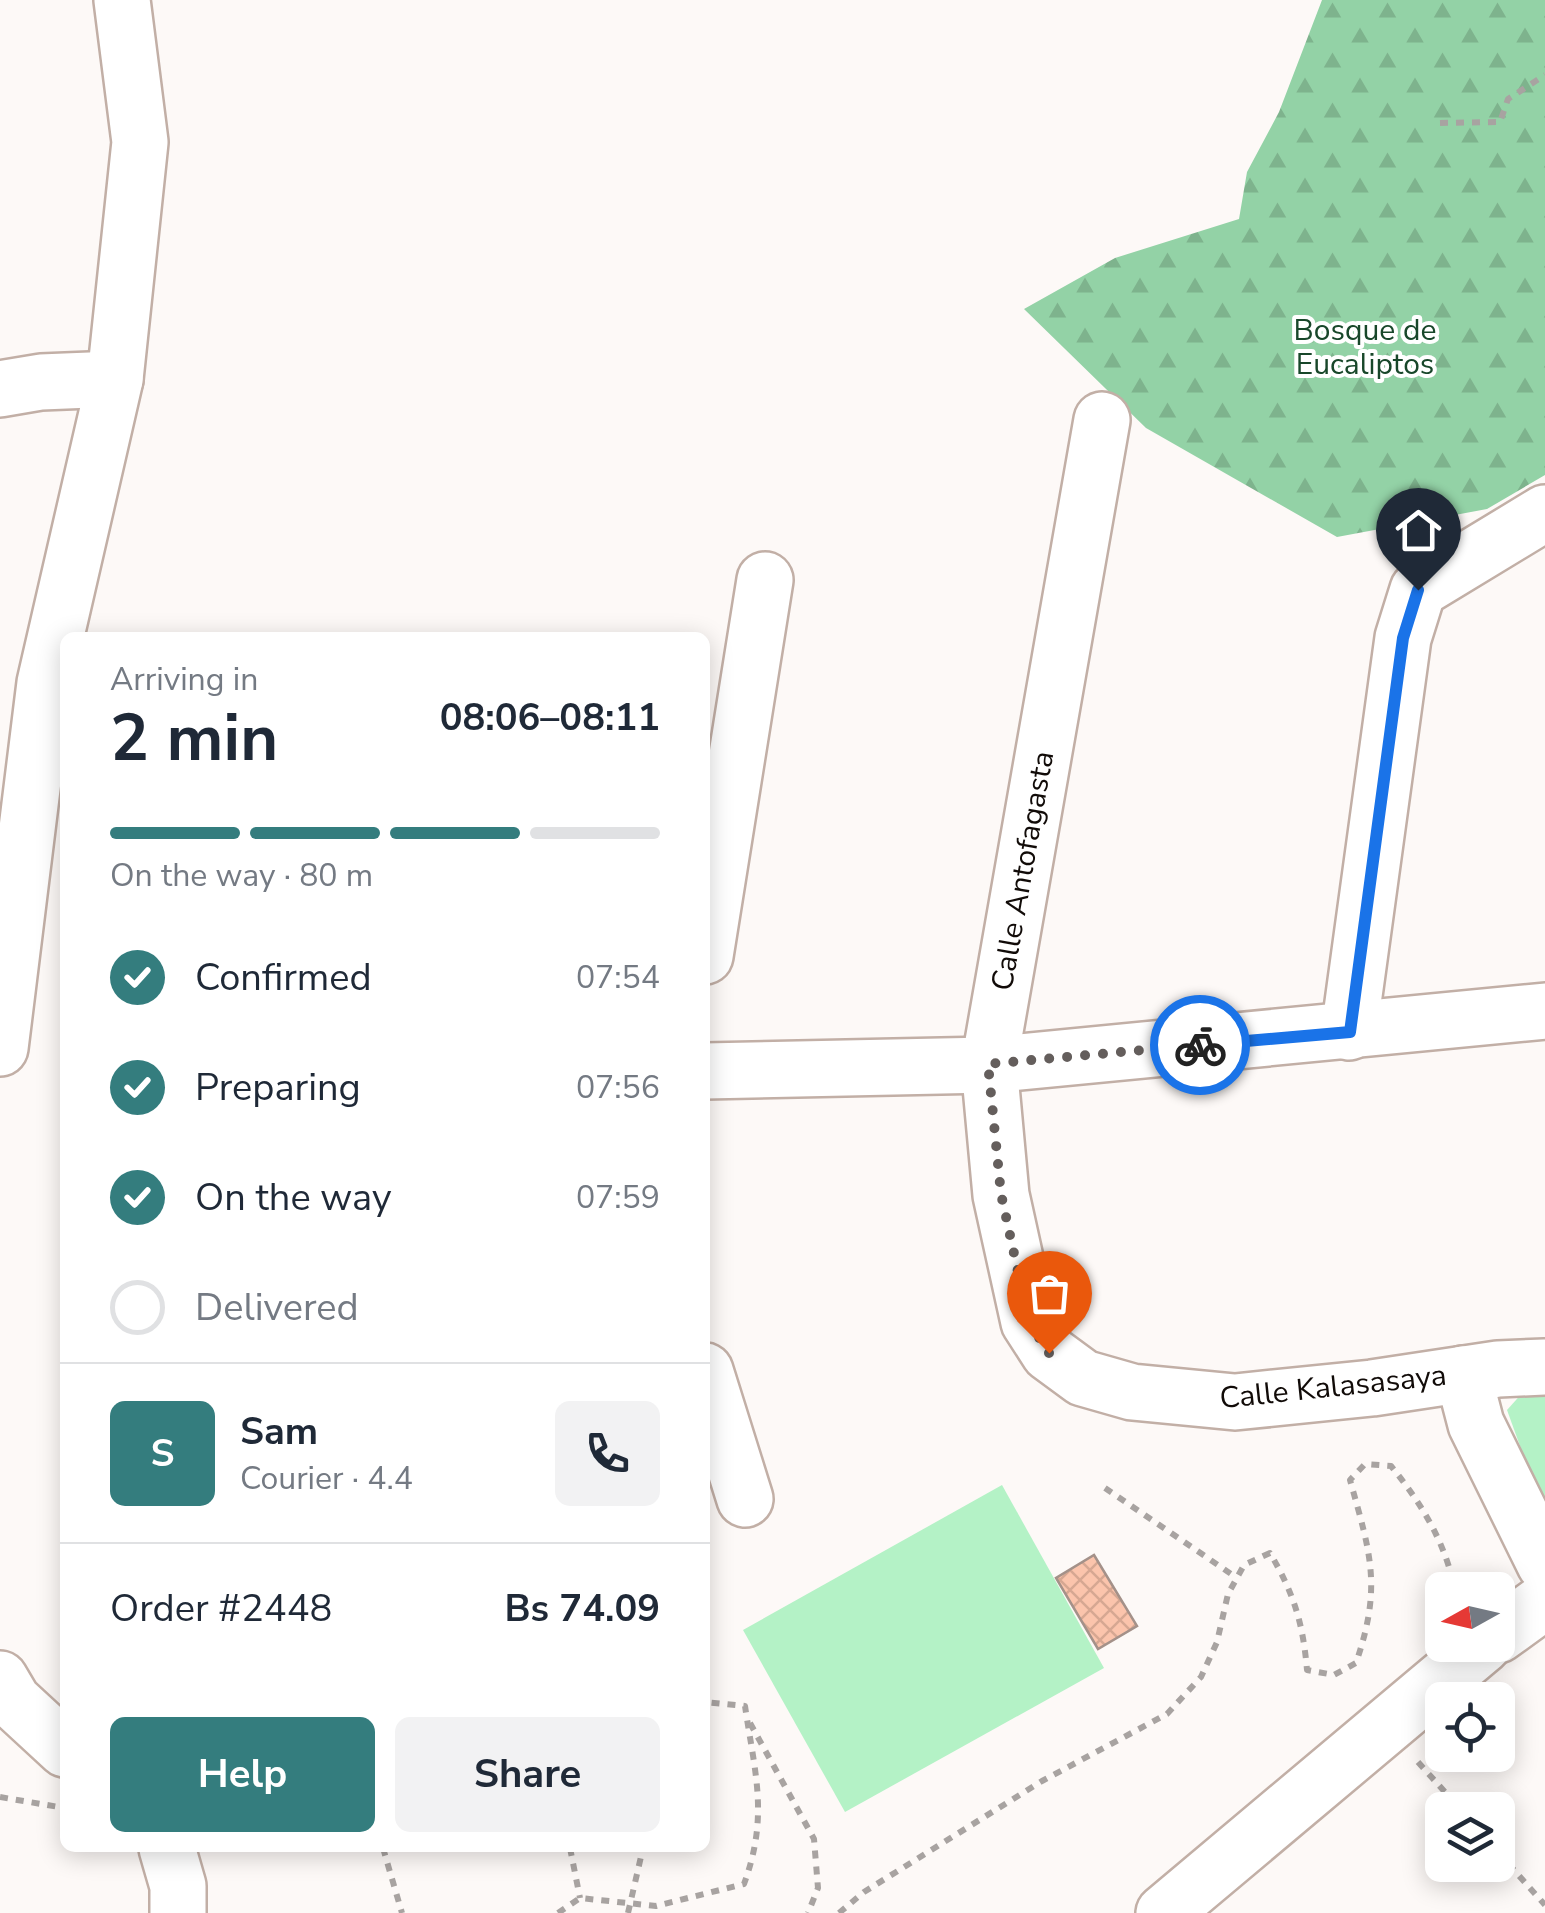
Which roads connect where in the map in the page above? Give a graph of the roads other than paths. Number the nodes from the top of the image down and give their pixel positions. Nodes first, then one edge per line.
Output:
1 (122, 0) edge
2 (114, 379) junction
3 (0, 389) edge
4 (1102, 420) dead end
5 (1532, 534) edge
6 (764, 580) dead end
7 (45, 683) junction
8 (0, 754) edge
9 (710, 924) edge
10 (1545, 1011) edge
11 (1350, 1032) junction
12 (0, 1048) edge
13 (988, 1064) junction
14 (710, 1071) edge
15 (1029, 1322) joint
16 (1545, 1366) edge
17 (1462, 1374) junction
18 (710, 1387) edge
19 (745, 1500) dead end
20 (1545, 1564) edge
21 (1545, 1601) edge
22 (1515, 1623) edge
23 (1463, 1662) edge
24 (0, 1680) edge
25 (60, 1744) edge
26 (167, 1852) edge
27 (178, 1913) edge
28 (1164, 1913) edge

1 - 2 street
2 - 3 street
2 - 7 street
4 - 13 street, Calle Antofagasta
5 - 11 street
6 - 9 street
7 - 8 street
7 - 12 street
10 - 11 street
11 - 13 street
13 - 14 street
13 - 15 street, Calle Antofagasta
15 - 17 street, Calle Kalasasaya
16 - 17 street, Calle Kalasasaya
17 - 20 street
18 - 19 street
21 - 22 street
23 - 28 street
24 - 25 street
26 - 27 street

